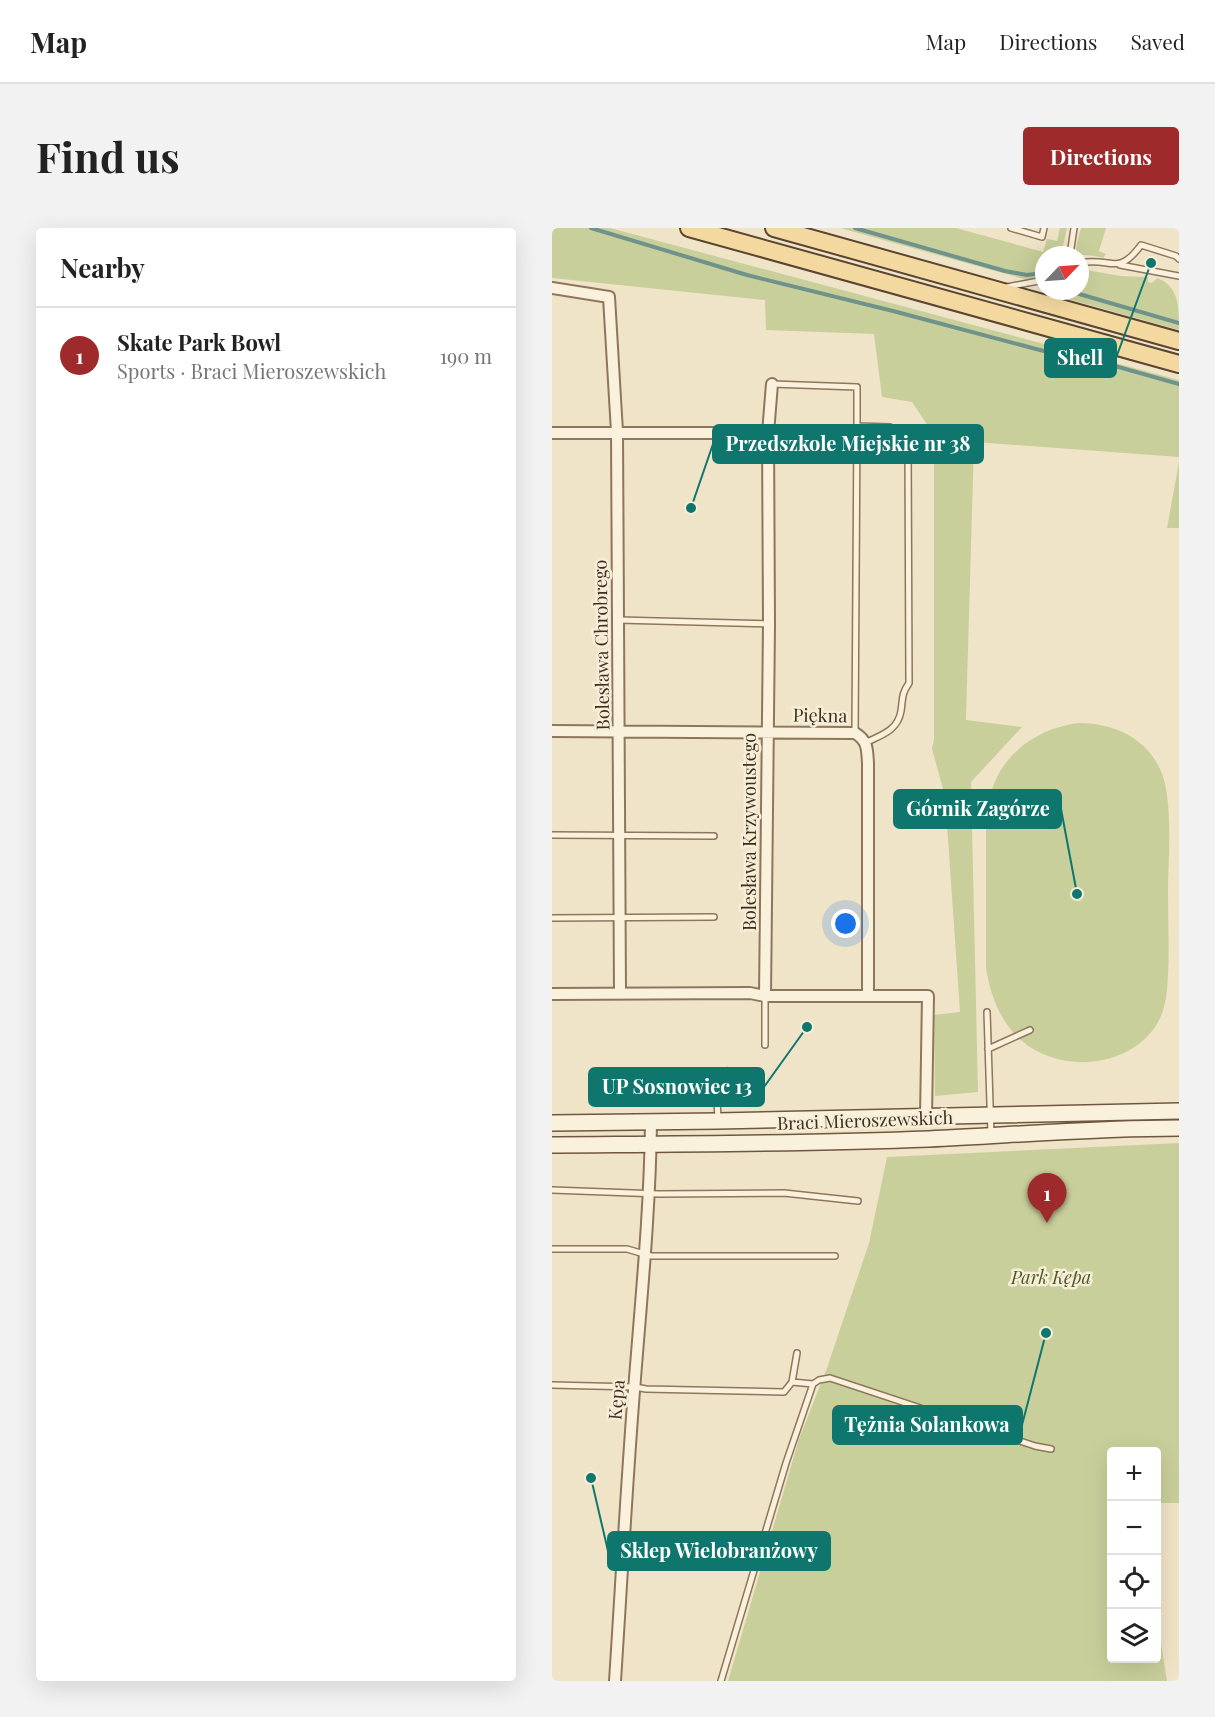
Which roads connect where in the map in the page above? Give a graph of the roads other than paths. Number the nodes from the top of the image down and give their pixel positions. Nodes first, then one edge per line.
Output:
1 (689, 228) edge
2 (774, 228) edge
3 (1011, 228) edge
4 (1044, 228) edge
5 (1074, 228) edge
6 (1071, 246) edge
7 (1179, 259) edge
8 (1089, 261) edge
9 (1120, 264) junction
10 (1179, 276) edge
11 (1035, 282) edge
12 (552, 288) edge
13 (994, 289) junction
14 (1179, 340) edge
15 (1179, 364) edge
16 (772, 384) joint
17 (857, 426) junction
18 (617, 432) junction
19 (552, 433) edge
20 (768, 433) junction
21 (618, 620) junction
22 (769, 624) junction
23 (552, 731) edge
24 (620, 731) junction
25 (767, 733) junction
26 (855, 733) junction
27 (867, 742) junction
28 (552, 835) edge
29 (620, 836) junction
30 (714, 836) dead end
31 (714, 917) dead end
32 (552, 918) edge
33 (619, 919) junction
34 (620, 993) junction
35 (552, 994) edge
36 (765, 996) junction
37 (868, 996) junction
38 (987, 1012) dead end
39 (1030, 1030) dead end
40 (765, 1045) dead end
41 (988, 1049) junction
42 (728, 1071) dead end
43 (1179, 1111) edge
44 (990, 1115) junction
45 (926, 1118) junction
46 (718, 1121) junction
47 (651, 1122) junction
48 (552, 1123) edge
49 (1179, 1128) edge
50 (991, 1136) junction
51 (651, 1144) junction
52 (552, 1145) edge
53 (552, 1191) edge
54 (650, 1192) junction
55 (858, 1201) dead end
56 (552, 1249) edge
57 (645, 1253) junction
58 (835, 1256) dead end
59 (797, 1353) dead end
60 (792, 1382) junction
61 (813, 1384) junction
62 (552, 1385) edge
63 (635, 1386) junction
64 (1051, 1449) dead end
65 (615, 1681) edge
66 (721, 1681) edge

1 - 15 main road
2 - 13 main road
3 - 4 lane
5 - 6 lane
7 - 9 lane
8 - 9 lane
9 - 10 lane
11 - 13 lane
12 - 18 street, Bolesława Chrobrego
13 - 14 main road
16 - 17 lane
16 - 20 street, Bolesława Krzywoustego
17 - 26 lane
17 - 27 lane
18 - 19 street
18 - 20 street
18 - 21 street, Bolesława Chrobrego
20 - 22 street, Bolesława Krzywoustego
21 - 22 lane
21 - 24 street, Bolesława Chrobrego
22 - 25 street, Bolesława Krzywoustego
23 - 24 street, Piękna
24 - 25 street, Piękna
24 - 29 street, Bolesława Chrobrego
25 - 26 street, Piękna
25 - 36 street, Bolesława Krzywoustego
26 - 27 street, Piękna
27 - 37 street, Piękna
28 - 29 lane
29 - 30 lane
29 - 33 street, Bolesława Chrobrego
31 - 33 lane
32 - 33 lane
33 - 34 street, Bolesława Chrobrego
34 - 35 street
34 - 36 street
36 - 37 street
36 - 40 lane
37 - 45 street
38 - 41 lane
39 - 41 lane
41 - 44 lane
42 - 46 lane
43 - 44 main road, Braci Mieroszewskich
44 - 45 main road, Braci Mieroszewskich
44 - 50 lane
45 - 46 main road, Braci Mieroszewskich
46 - 47 main road, Braci Mieroszewskich
47 - 48 main road, Braci Mieroszewskich
47 - 51 street, Kępa
49 - 50 main road, Braci Mieroszewskich
50 - 51 main road, Braci Mieroszewskich
51 - 52 main road, Braci Mieroszewskich
51 - 54 street, Kępa
53 - 54 lane
54 - 55 lane
54 - 57 street, Kępa
56 - 57 lane
57 - 58 lane
57 - 63 street, Kępa
59 - 60 lane
60 - 61 lane
60 - 63 lane
61 - 64 lane
61 - 66 lane
62 - 63 lane
63 - 65 street, Kępa

